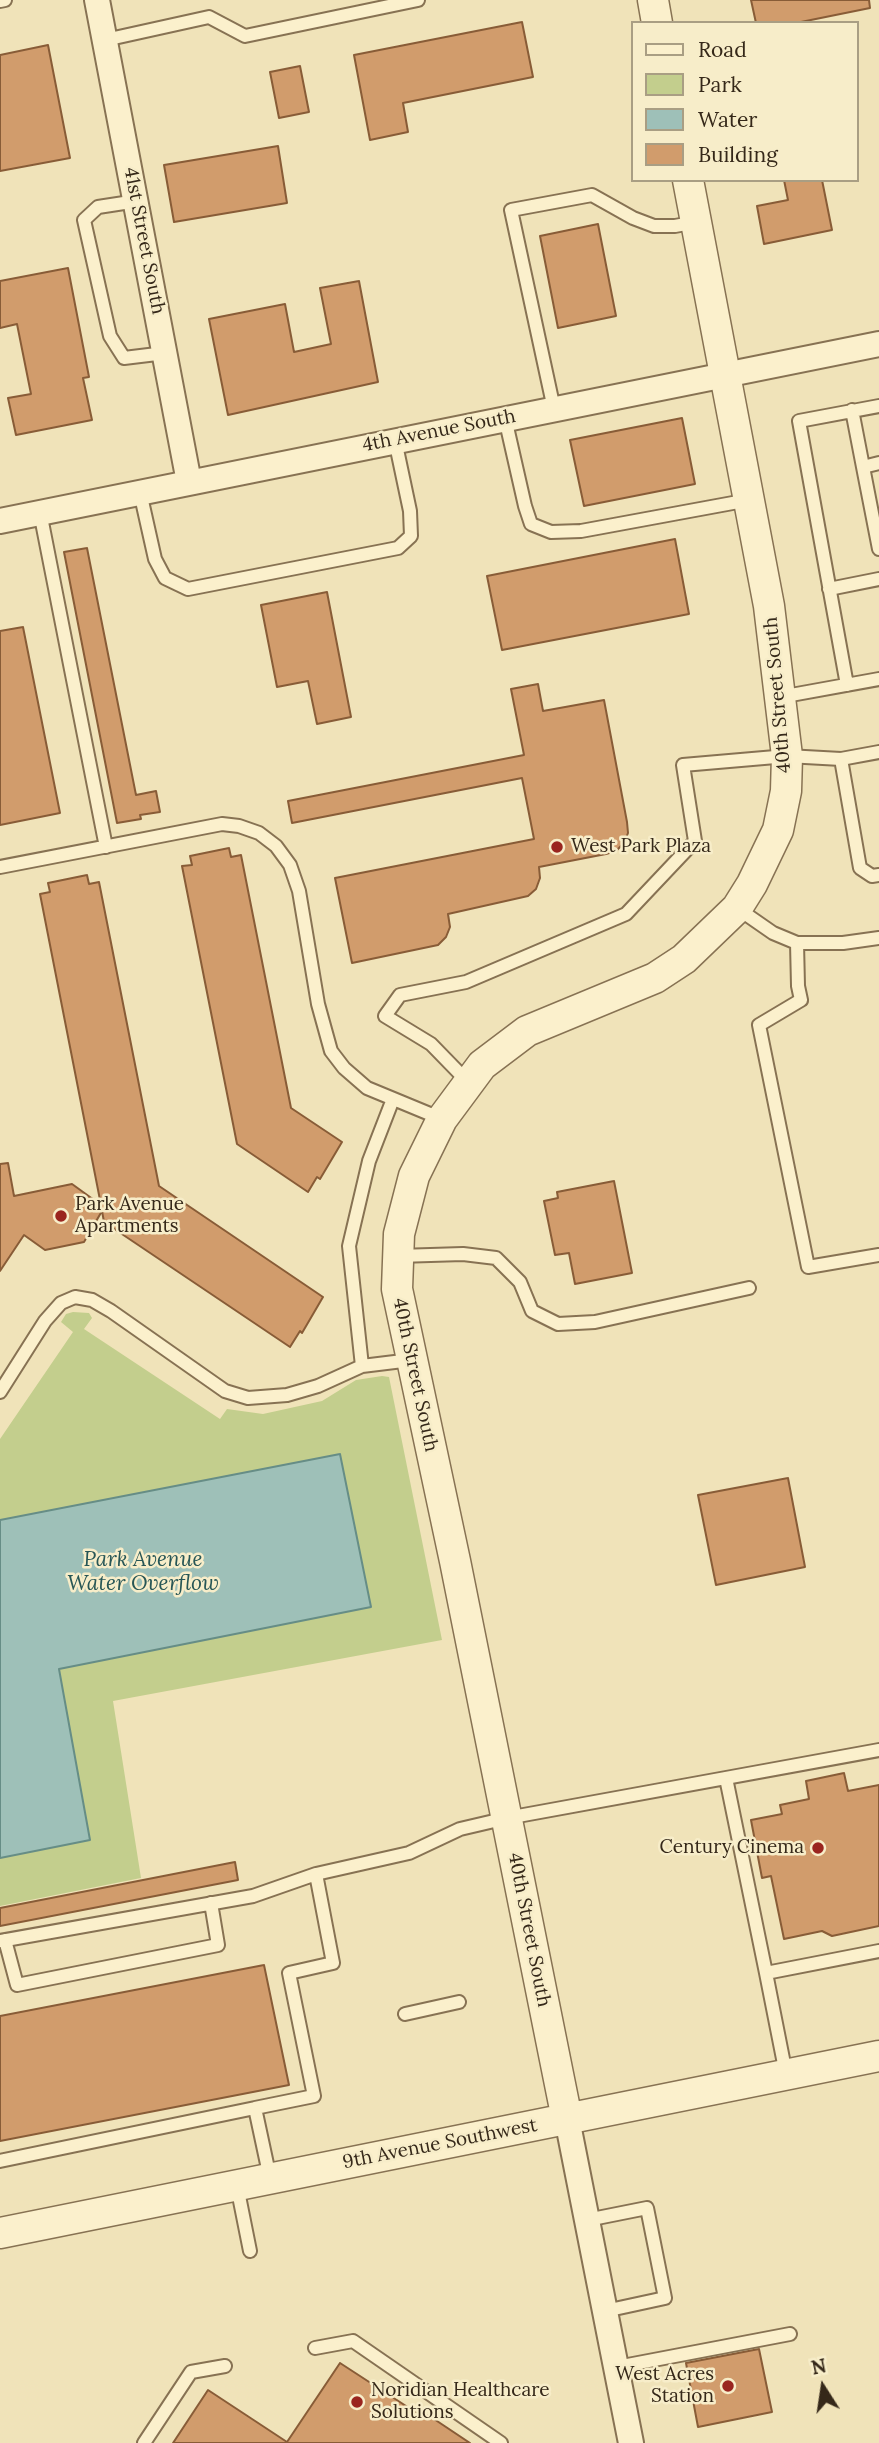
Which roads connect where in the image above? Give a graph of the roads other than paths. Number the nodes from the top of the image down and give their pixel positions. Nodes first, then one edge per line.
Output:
1 (5, 0) edge
2 (97, 0) edge
3 (418, 0) edge
4 (653, 0) edge
5 (0, 1) edge
6 (400, 2) edge
7 (657, 21) edge
8 (105, 40) junction
9 (688, 182) edge
10 (136, 201) junction
11 (696, 222) junction
12 (879, 344) edge
13 (165, 353) junction
14 (726, 375) junction
15 (879, 406) edge
16 (554, 409) junction
17 (852, 411) junction
18 (505, 418) junction
19 (395, 440) junction
20 (879, 463) edge
21 (863, 467) junction
22 (189, 482) junction
23 (140, 492) junction
24 (749, 500) junction
25 (40, 512) junction
26 (0, 521) edge
27 (879, 549) edge
28 (879, 579) edge
29 (830, 589) junction
30 (879, 679) edge
31 (847, 685) junction
32 (780, 697) junction
33 (879, 752) edge
34 (787, 756) junction
35 (841, 759) junction
36 (106, 847) junction
37 (0, 867) edge
38 (879, 875) edge
39 (737, 908) junction
40 (879, 938) edge
41 (797, 943) junction
42 (469, 1083) junction
43 (393, 1099) junction
44 (442, 1119) junction
45 (879, 1255) edge
46 (398, 1256) junction
47 (749, 1288) dead end
48 (411, 1360) junction
49 (362, 1366) junction
50 (0, 1392) edge
51 (879, 1750) edge
52 (726, 1778) junction
53 (507, 1818) junction
54 (316, 1874) junction
55 (211, 1903) junction
56 (3, 1940) edge
57 (879, 1951) edge
58 (766, 1973) junction
59 (459, 2002) dead end
60 (405, 2014) dead end
61 (879, 2056) edge
62 (786, 2074) junction
63 (255, 2108) junction
64 (567, 2119) junction
65 (0, 2161) edge
66 (270, 2179) junction
67 (237, 2185) junction
68 (587, 2220) junction
69 (0, 2233) edge
70 (250, 2251) dead end
71 (605, 2311) junction
72 (790, 2334) dead end
73 (315, 2348) dead end
74 (225, 2366) dead end
75 (617, 2367) junction
76 (144, 2443) edge
77 (501, 2443) edge
78 (631, 2443) edge

1 - 5 lane
2 - 8 street, 41st Street South
3 - 6 lane
4 - 7 street
6 - 8 lane
8 - 10 street, 41st Street South
9 - 11 street, 40th Street South
10 - 13 street, 41st Street South
10 - 13 lane
11 - 14 street, 40th Street South
11 - 16 lane
12 - 14 street, 4th Avenue South
13 - 22 street, 41st Street South
14 - 16 street, 4th Avenue South
14 - 24 street, 40th Street South
15 - 17 lane
16 - 18 street, 4th Avenue South
17 - 21 lane
17 - 29 lane
18 - 19 street, 4th Avenue South
18 - 24 lane
19 - 22 street, 4th Avenue South
19 - 23 lane
20 - 21 lane
21 - 27 lane
22 - 23 street, 4th Avenue South
23 - 25 street, 4th Avenue South
24 - 32 street, 40th Street South
25 - 26 street, 4th Avenue South
25 - 36 lane
28 - 29 lane
29 - 31 lane
30 - 31 lane
31 - 32 lane
32 - 34 street, 40th Street South
33 - 35 lane
34 - 35 lane
34 - 39 street, 40th Street South
34 - 42 lane
35 - 38 lane
36 - 37 lane
36 - 43 lane
39 - 41 lane
39 - 42 street, 40th Street South
40 - 41 lane
41 - 45 lane
42 - 44 street, 40th Street South
43 - 44 lane
43 - 49 lane
44 - 46 street, 40th Street South
46 - 47 lane
46 - 48 street, 40th Street South
48 - 49 lane
48 - 53 street, 40th Street South
49 - 50 lane
51 - 52 lane
52 - 53 lane
52 - 58 lane
53 - 54 lane
53 - 64 street, 40th Street South
54 - 55 lane
54 - 63 lane
55 - 56 lane
55 - 56 lane
57 - 58 lane
58 - 62 lane
59 - 60 lane
61 - 62 street, 9th Avenue Southwest
62 - 64 street, 9th Avenue Southwest
63 - 65 lane
63 - 66 lane
64 - 66 street, 9th Avenue Southwest
64 - 68 street, 40th Street South
66 - 67 street, 9th Avenue Southwest
67 - 69 street, 9th Avenue Southwest
67 - 70 lane
68 - 71 street, 40th Street South
68 - 71 lane
71 - 75 street, 40th Street South
72 - 75 lane
73 - 77 lane
74 - 76 lane
75 - 78 street, 40th Street South

